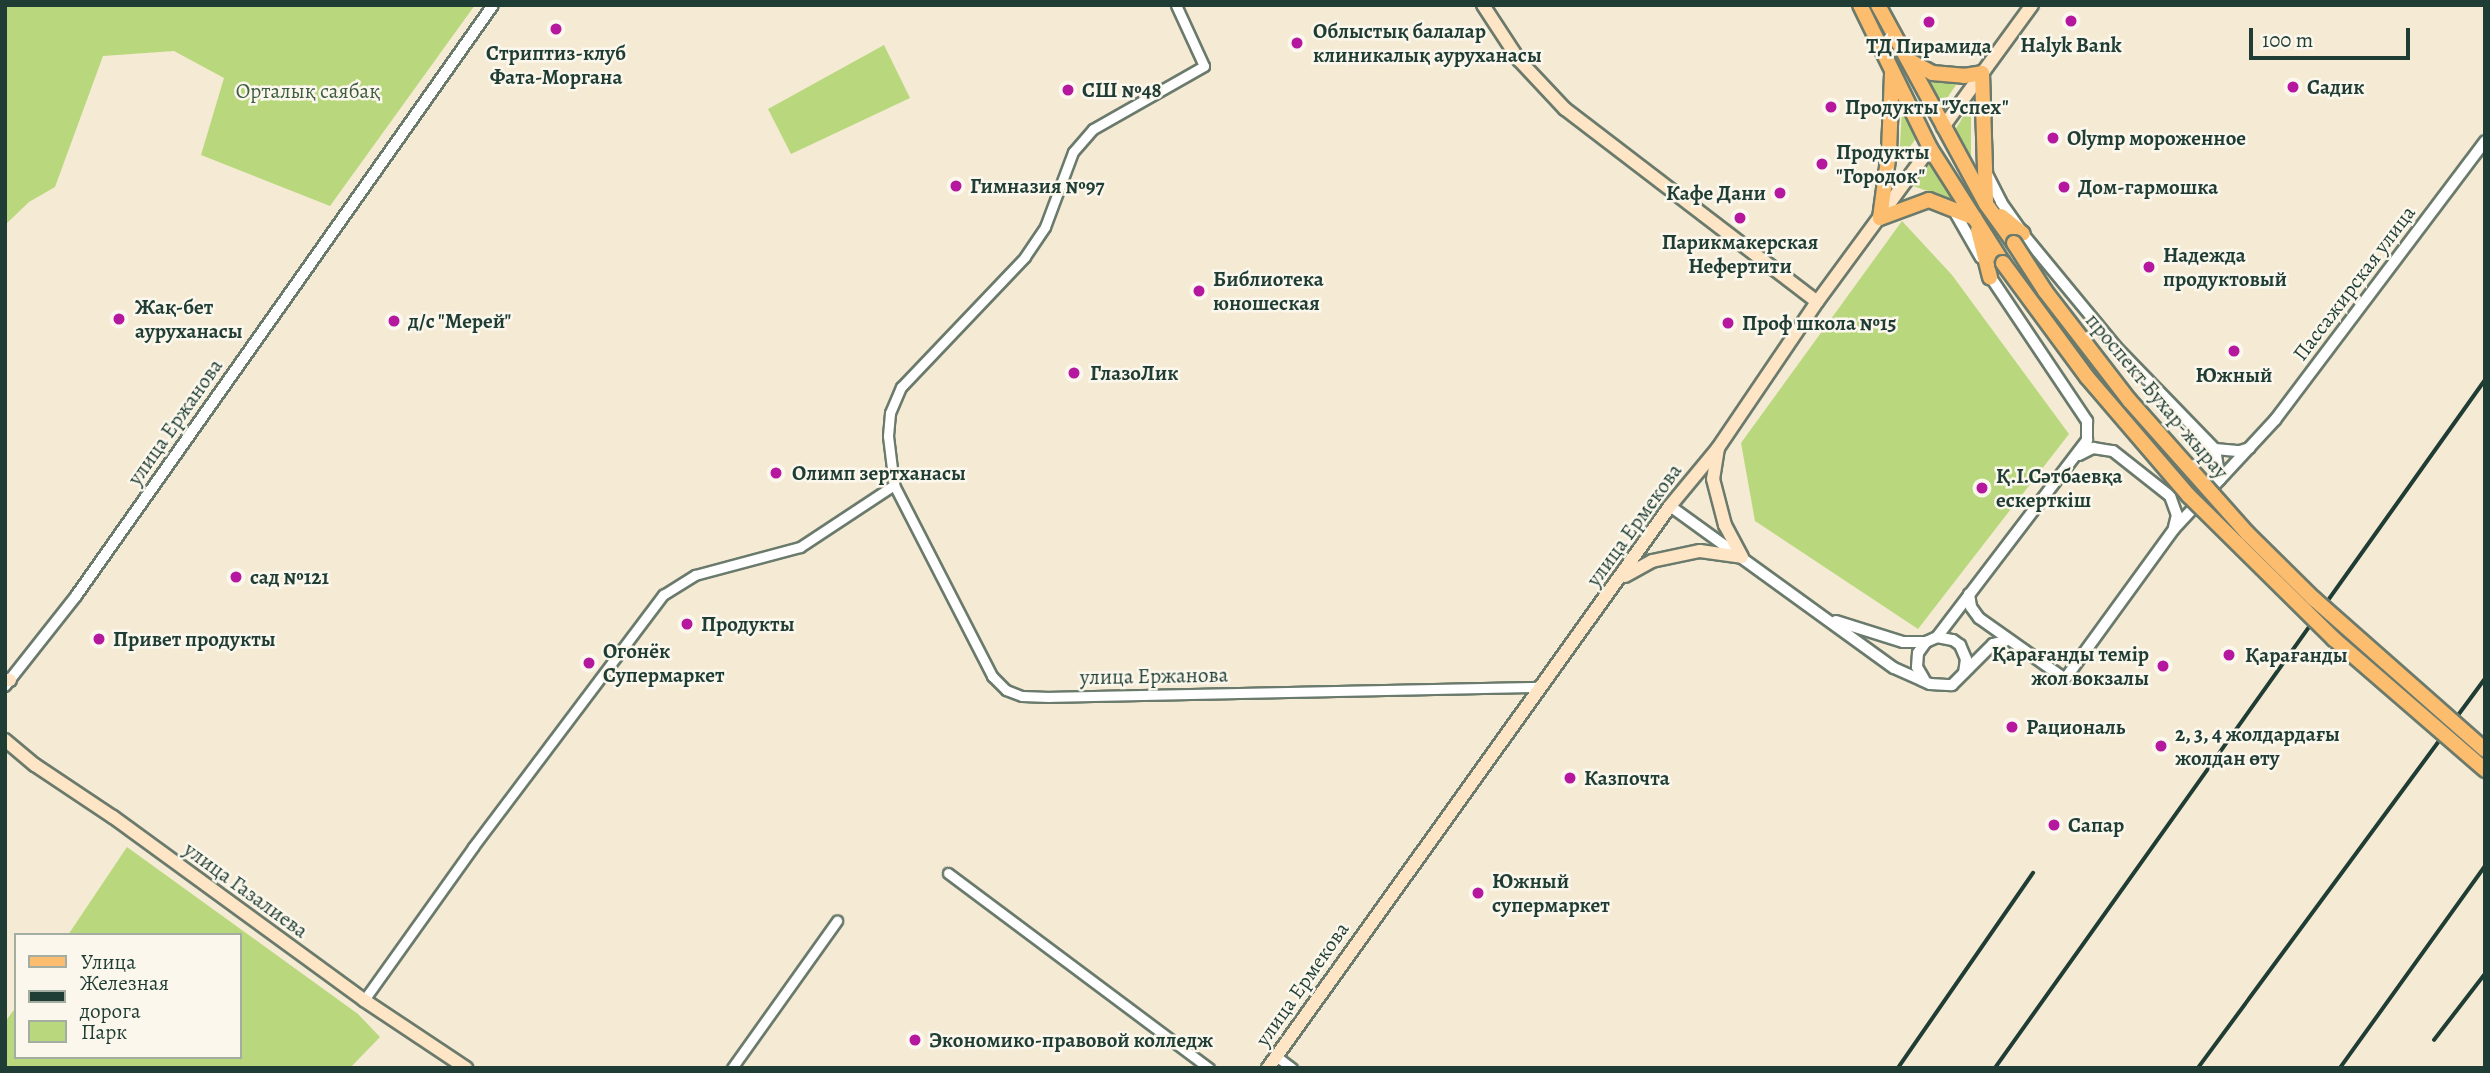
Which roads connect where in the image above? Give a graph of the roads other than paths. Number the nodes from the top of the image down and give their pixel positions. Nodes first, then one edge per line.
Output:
1 (493, 5) edge
2 (1176, 5) edge
3 (1483, 5) edge
4 (1860, 5) edge
5 (1878, 5) edge
6 (2032, 5) edge
7 (1907, 59) junction
8 (1892, 68) junction
9 (1982, 73) junction
10 (1943, 127) junction
11 (2485, 141) edge
12 (1930, 148) junction
13 (1986, 171) junction
14 (1986, 204) junction
15 (1953, 209) junction
16 (1880, 218) junction
17 (1975, 218) junction
18 (2019, 239) junction
19 (1990, 277) junction
20 (1817, 302) junction
21 (2253, 447) junction
22 (1718, 448) junction
23 (2215, 449) junction
24 (2076, 457) junction
25 (2220, 480) junction
26 (894, 485) junction
27 (2207, 493) junction
28 (2170, 496) junction
29 (1670, 506) junction
30 (2174, 529) junction
31 (1742, 557) junction
32 (1622, 578) junction
33 (1969, 594) junction
34 (1827, 618) junction
35 (1937, 637) junction
36 (2008, 640) junction
37 (1926, 642) junction
38 (1963, 675) junction
39 (1924, 680) junction
40 (7, 682) edge
41 (1539, 687) junction
42 (5, 740) edge
43 (2485, 750) edge
44 (2485, 771) edge
45 (948, 873) dead end
46 (837, 921) dead end
47 (364, 1000) junction
48 (1276, 1056) junction
49 (466, 1068) edge
50 (732, 1068) edge
51 (1209, 1068) edge
52 (1268, 1068) edge
53 (1292, 1068) edge

1 - 40 street, улица Ержанова
2 - 26 street, улица Ержанова
3 - 20 main road
4 - 8 main road
5 - 7 main road, проспект Бухар-жырау
6 - 9 main road, улица Ермекова
7 - 9 main road
7 - 10 main road, проспект Бухар-жырау
8 - 12 main road
8 - 16 main road
9 - 10 main road, улица Ермекова
9 - 13 main road
10 - 12 main road, улица Ермекова
10 - 14 main road, проспект Бухар-жырау
11 - 21 street, Пассажирская улица
12 - 16 main road, улица Ермекова
12 - 17 main road
13 - 14 main road
13 - 18 street
14 - 18 main road, проспект Бухар-жырау
15 - 16 main road
15 - 17 main road
15 - 19 street
16 - 20 main road, улица Ермекова
17 - 19 main road
17 - 44 main road, проспект Бухар-жырау, bridge
18 - 23 street
18 - 43 main road, проспект Бухар-жырау, bridge
19 - 24 street
20 - 22 main road, улица Ермекова
21 - 23 street
21 - 25 street, Пассажирская улица
22 - 29 main road, улица Ермекова
22 - 31 main road
23 - 25 street
24 - 28 street
24 - 33 street
25 - 27 street, Пассажирская улица
26 - 41 street, улица Ержанова
26 - 47 street
27 - 28 street
27 - 30 street, Пассажирская улица
28 - 30 street
29 - 31 street
29 - 32 main road, улица Ермекова
30 - 36 street, Пассажирская улица
31 - 32 main road
31 - 34 street
32 - 41 main road, улица Ермекова
33 - 35 street
33 - 36 street
34 - 37 street
34 - 39 street
35 - 37 street
35 - 38 street
36 - 38 street
37 - 39 street
38 - 39 street
41 - 48 main road, улица Ермекова
42 - 47 main road, улица Газалиева
45 - 51 street
46 - 50 street
47 - 49 main road, улица Газалиева
48 - 52 main road, улица Ермекова
48 - 53 street

